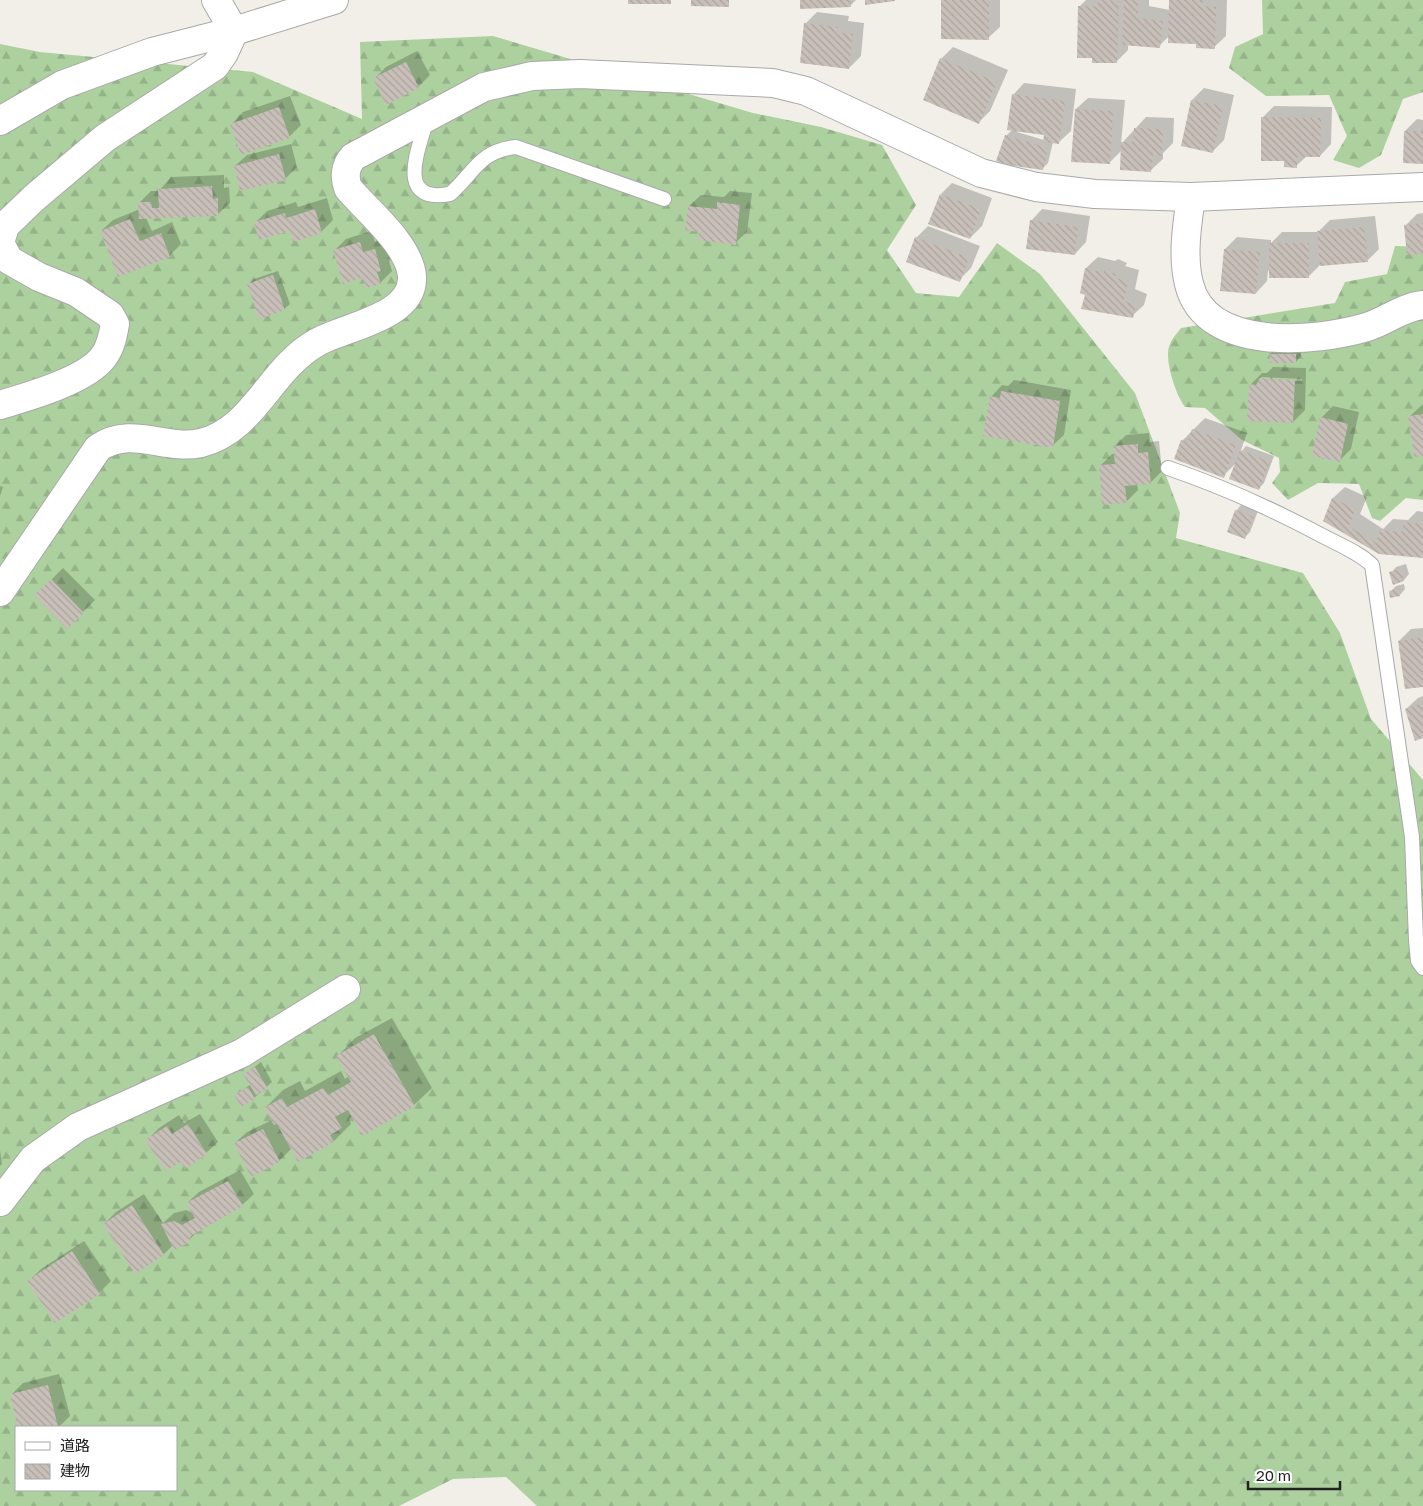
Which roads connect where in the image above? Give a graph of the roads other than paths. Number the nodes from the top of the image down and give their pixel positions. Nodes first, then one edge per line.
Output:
1 (216, 0) edge
2 (334, 0) edge
3 (234, 31) junction
4 (427, 117) junction
5 (0, 121) edge
6 (1423, 187) edge
7 (1190, 197) junction
8 (664, 199) dead end
9 (1423, 305) edge
10 (0, 405) edge
11 (1168, 468) dead end
12 (0, 592) edge
13 (1423, 968) edge
14 (346, 989) dead end
15 (0, 1202) edge

1 - 3 street
2 - 3 street
3 - 5 street
3 - 10 street
4 - 7 street
4 - 8 lane
4 - 12 street
6 - 7 street
7 - 9 street
11 - 13 lane
14 - 15 street

